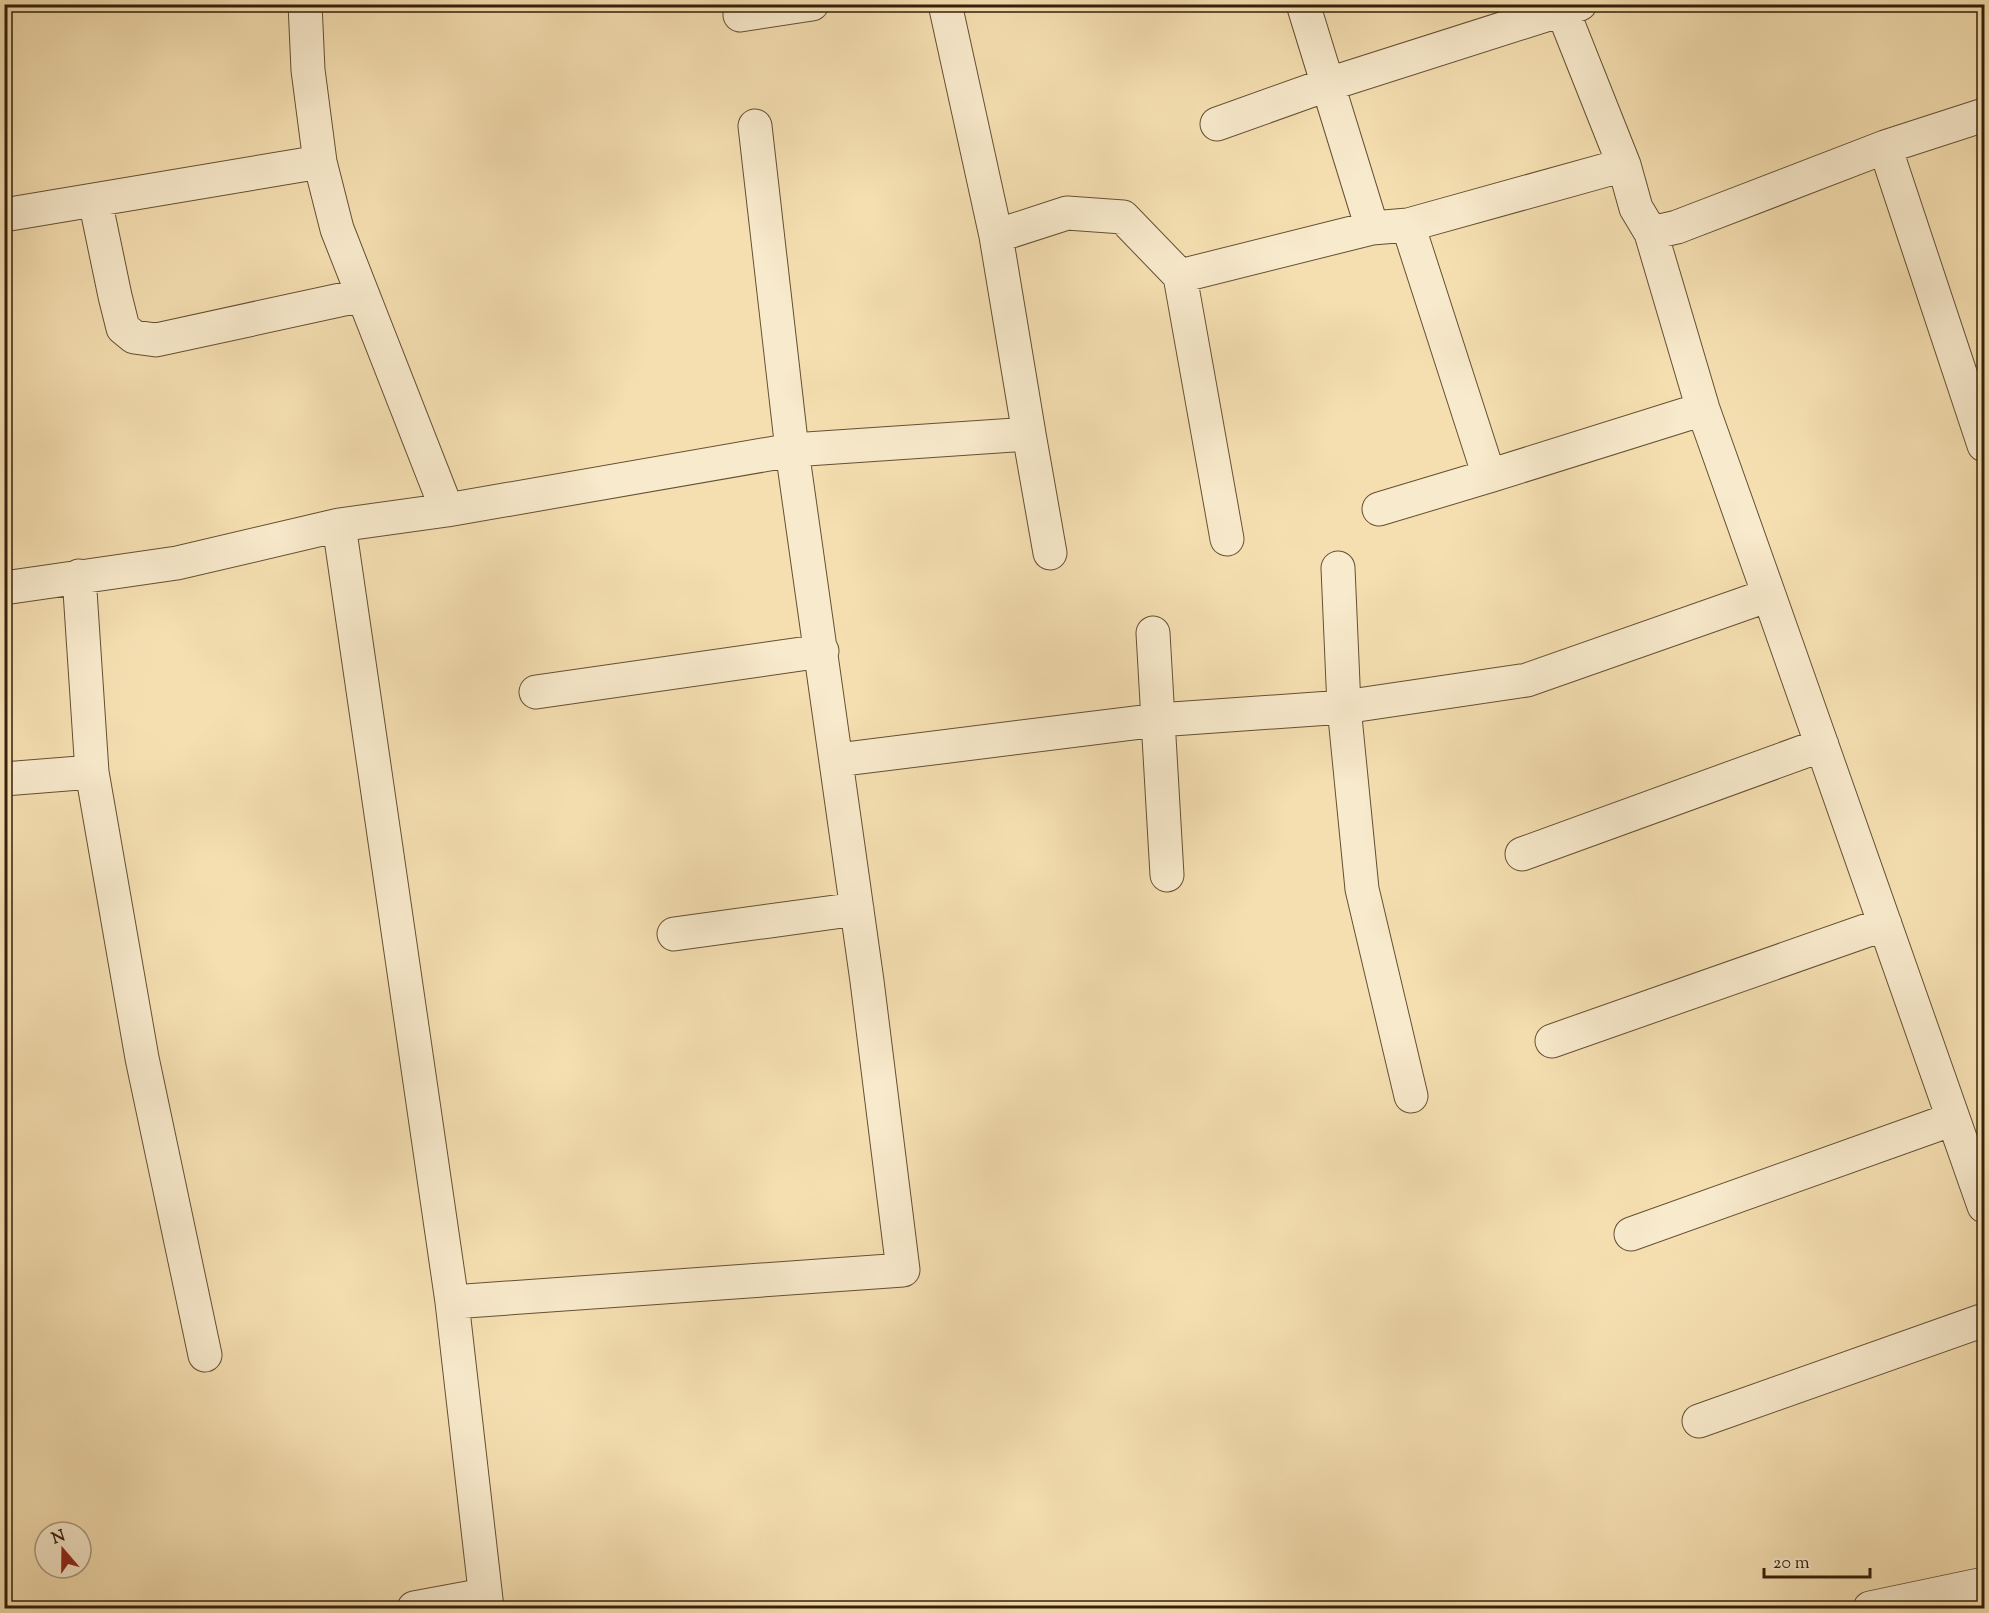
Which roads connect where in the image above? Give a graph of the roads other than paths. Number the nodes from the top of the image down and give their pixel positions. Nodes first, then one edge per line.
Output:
1 (305, 4) edge
2 (812, 4) edge
3 (945, 4) edge
4 (1303, 4) edge
5 (1568, 7) edge
6 (740, 15) dead end
7 (1329, 84) junction
8 (1984, 116) edge
9 (1217, 124) dead end
10 (755, 126) dead end
11 (1885, 147) junction
12 (320, 162) junction
13 (1624, 165) junction
14 (95, 200) junction
15 (4, 215) edge
16 (1408, 225) junction
17 (1372, 228) junction
18 (1651, 232) junction
19 (996, 236) junction
20 (1180, 276) junction
21 (363, 295) junction
22 (1703, 409) junction
23 (1029, 434) junction
24 (1984, 445) edge
25 (792, 450) junction
26 (1489, 476) junction
27 (1379, 509) dead end
28 (447, 510) junction
29 (339, 525) junction
30 (1227, 539) dead end
31 (1050, 553) dead end
32 (1338, 567) dead end
33 (79, 576) junction
34 (4, 588) edge
35 (1769, 595) junction
36 (1153, 633) dead end
37 (822, 651) junction
38 (536, 692) dead end
39 (1344, 707) junction
40 (1158, 720) junction
41 (1822, 745) junction
42 (837, 760) junction
43 (93, 772) junction
44 (4, 779) edge
45 (1522, 854) dead end
46 (1167, 875) dead end
47 (857, 909) junction
48 (1885, 924) junction
49 (674, 934) dead end
50 (1552, 1041) dead end
51 (1412, 1096) dead end
52 (1953, 1119) junction
53 (1984, 1206) edge
54 (1631, 1234) dead end
55 (452, 1302) junction
56 (1984, 1320) edge
57 (205, 1355) dead end
58 (1699, 1421) dead end
59 (1984, 1584) edge
60 (486, 1602) edge
61 (414, 1608) edge
62 (1870, 1608) edge

1 - 12 street
2 - 6 street
3 - 19 street
4 - 7 street
5 - 7 street
5 - 13 street
7 - 9 street
7 - 17 street
8 - 11 street
10 - 25 street
11 - 18 street
11 - 24 street
12 - 14 street
12 - 21 street
13 - 16 street
13 - 18 street
14 - 15 street
14 - 21 street
16 - 17 street
16 - 26 street
17 - 20 street
18 - 22 street
19 - 20 street
19 - 23 street
20 - 30 street
21 - 28 street
22 - 26 street
22 - 35 street
23 - 25 street
23 - 31 street
25 - 28 street
25 - 37 street
26 - 27 street
28 - 29 street
29 - 33 street
29 - 55 street
32 - 39 street
33 - 34 street
33 - 43 street
35 - 39 street
35 - 41 street
36 - 40 street
37 - 38 street
37 - 42 street
39 - 40 street
39 - 51 street
40 - 42 street
40 - 46 street
41 - 45 street
41 - 48 street
42 - 47 street
43 - 44 street
43 - 57 street
47 - 49 street
47 - 55 street
48 - 50 street
48 - 52 street
52 - 53 street
52 - 54 street
55 - 60 street
56 - 58 street
59 - 62 street
60 - 61 street

